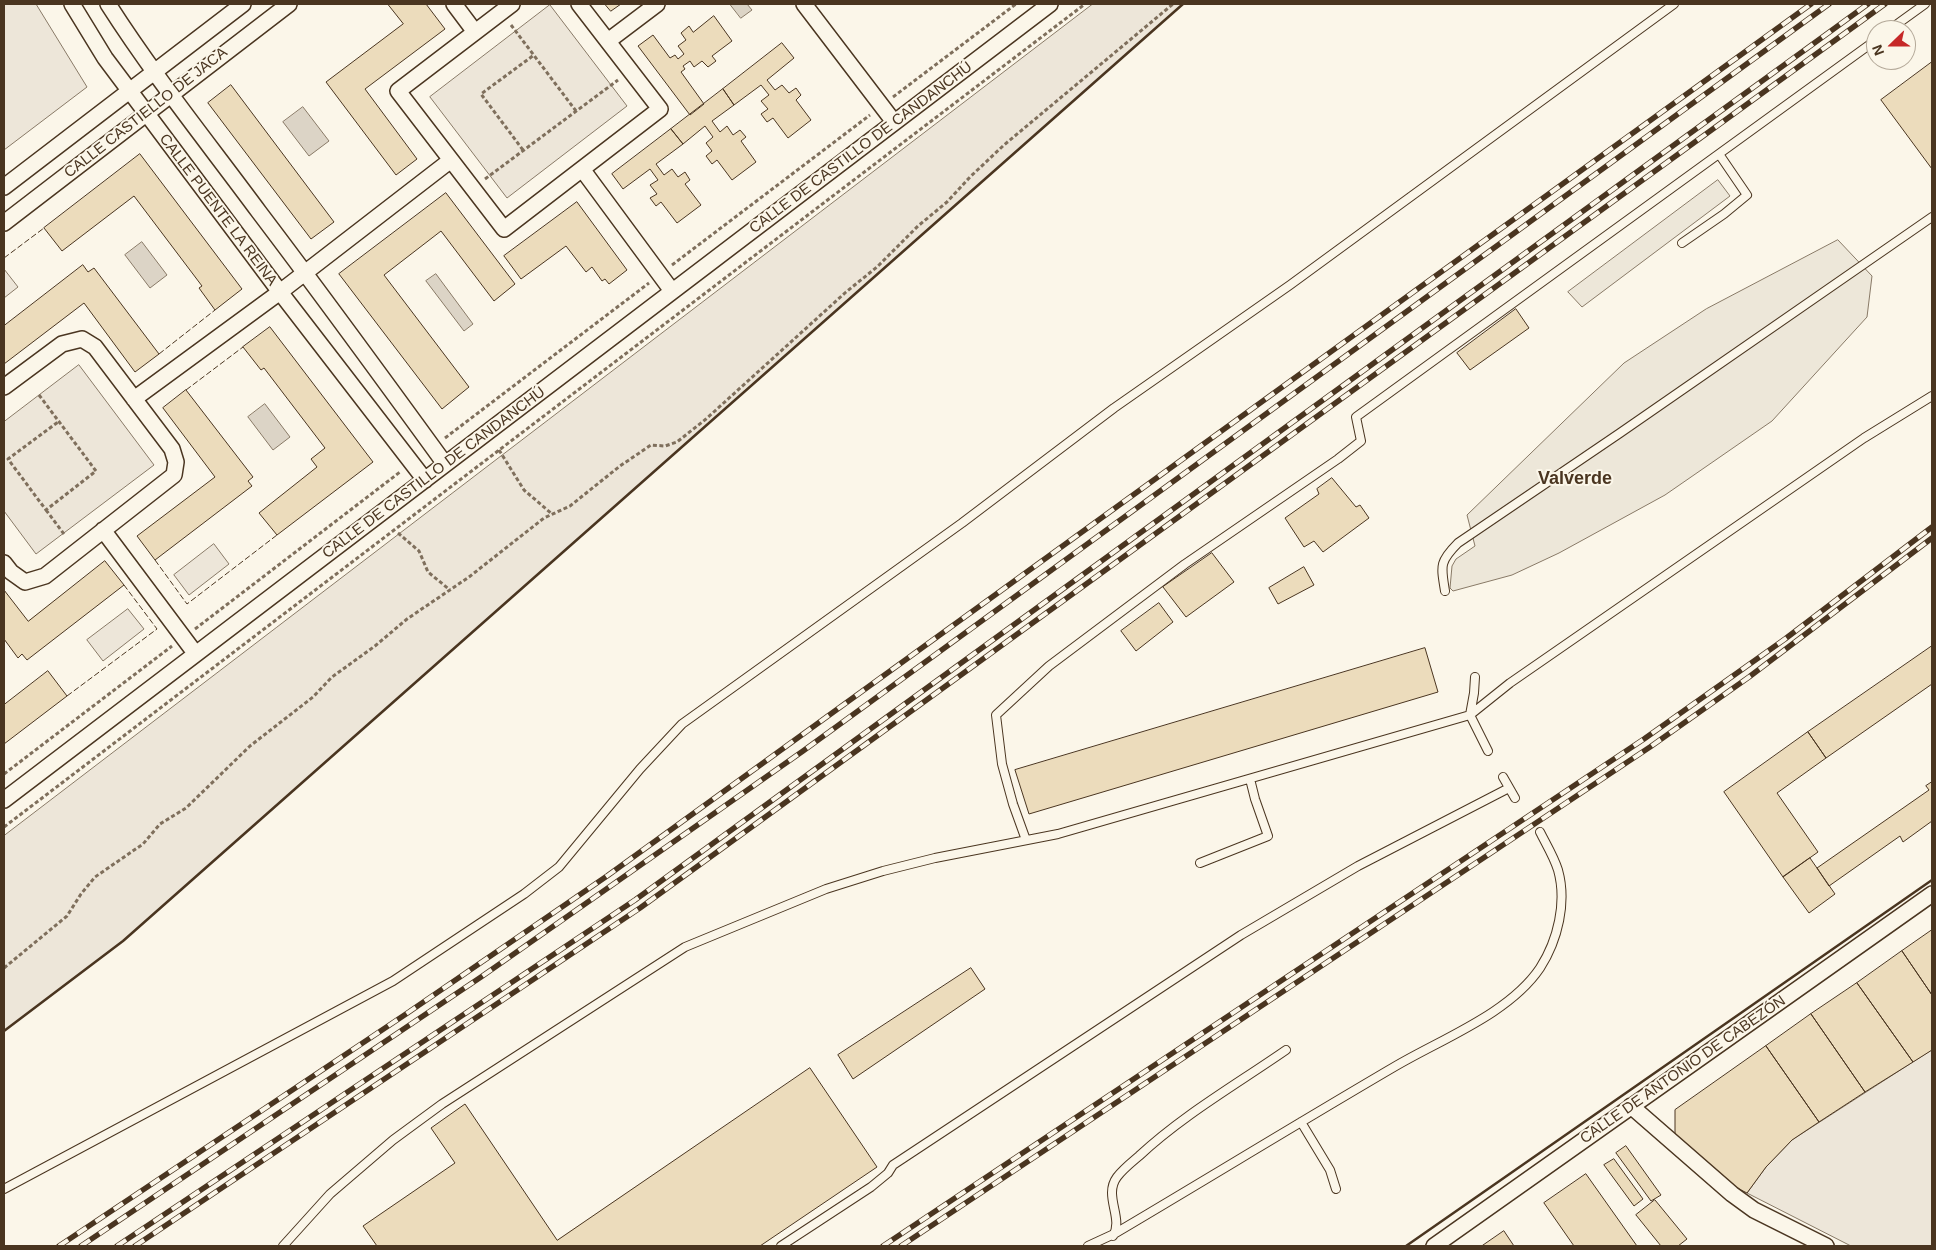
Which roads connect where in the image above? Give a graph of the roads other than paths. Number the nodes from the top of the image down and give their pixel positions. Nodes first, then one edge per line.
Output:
1 (72, 4) edge
2 (108, 4) edge
3 (243, 4) edge
4 (289, 4) edge
5 (454, 4) edge
6 (579, 4) edge
7 (657, 4) edge
8 (804, 4) edge
9 (1050, 4) edge
10 (1674, 4) edge
11 (1925, 4) edge
12 (507, 8) edge
13 (1903, 20) edge
14 (475, 32) junction
15 (608, 41) junction
16 (1866, 47) edge
17 (154, 72) junction
18 (130, 91) junction
19 (171, 95) junction
20 (147, 114) junction
21 (894, 122) junction
22 (1719, 154) junction
23 (451, 160) junction
24 (582, 169) junction
25 (4, 187) edge
26 (1932, 217) edge
27 (4, 223) edge
28 (1682, 243) dead end
29 (304, 272) junction
30 (672, 291) junction
31 (280, 292) junction
32 (4, 387) edge
33 (1932, 396) edge
34 (134, 399) junction
35 (445, 464) junction
36 (424, 480) junction
37 (104, 530) junction
38 (4, 563) edge
39 (1445, 591) dead end
40 (196, 654) junction
41 (1475, 677) dead end
42 (1470, 714) junction
43 (1488, 752) dead end
44 (1503, 777) dead end
45 (1250, 779) junction
46 (1509, 788) junction
47 (1515, 798) dead end
48 (4, 800) edge
49 (1540, 832) dead end
50 (1026, 840) junction
51 (1200, 863) dead end
52 (1932, 894) edge
53 (1286, 1050) dead end
54 (1631, 1106) junction
55 (1301, 1122) junction
56 (1336, 1188) dead end
57 (4, 1189) edge
58 (1114, 1234) junction
59 (283, 1246) edge
60 (781, 1246) edge
61 (1088, 1246) edge
62 (1099, 1246) edge
63 (1434, 1246) edge
64 (1826, 1246) edge

1 - 18 street, CALLE PUENTE LA REINA
2 - 17 street
3 - 17 street, CALLE CASTIELLO DE JACA
4 - 19 street, CALLE CASTIELLO DE JACA
5 - 14 street
6 - 15 street
7 - 15 street
8 - 21 street
9 - 21 street, CALLE DE CASTILLO DE CANDANCHÚ
10 - 57 lane
11 - 13 lane
12 - 14 street
14 - 23 street
15 - 24 street
16 - 22 lane
17 - 18 street, CALLE CASTIELLO DE JACA
17 - 19 street
18 - 20 street, CALLE PUENTE LA REINA
18 - 25 street, CALLE CASTIELLO DE JACA
19 - 20 street, CALLE CASTIELLO DE JACA
19 - 29 street
20 - 27 street, CALLE CASTIELLO DE JACA
20 - 31 street, CALLE PUENTE LA REINA
21 - 30 street, CALLE DE CASTILLO DE CANDANCHÚ
22 - 28 lane
22 - 50 lane
23 - 24 street
23 - 29 street, CALLE PUENTE LA REINA
24 - 30 street
26 - 39 lane
29 - 31 street, CALLE PUENTE LA REINA
29 - 35 street
30 - 35 street, CALLE DE CASTILLO DE CANDANCHÚ
31 - 34 street, CALLE PUENTE LA REINA
31 - 36 street, CALLE PUENTE LA REINA
32 - 34 street
33 - 42 lane
34 - 37 street
35 - 36 street, CALLE DE CASTILLO DE CANDANCHÚ
36 - 40 street, CALLE DE CASTILLO DE CANDANCHÚ
37 - 38 street
37 - 40 street
40 - 48 street, CALLE DE CASTILLO DE CANDANCHÚ
41 - 42 lane
42 - 43 lane
42 - 45 lane
44 - 46 lane
45 - 50 lane
45 - 51 lane
46 - 47 lane
46 - 60 lane
49 - 55 lane
50 - 59 lane
52 - 54 street, CALLE DE ANTONIO DE CABEZÓN
53 - 58 lane
54 - 63 street, CALLE DE ANTONIO DE CABEZÓN
54 - 64 street
55 - 56 lane
55 - 58 lane
58 - 61 lane
58 - 62 lane

